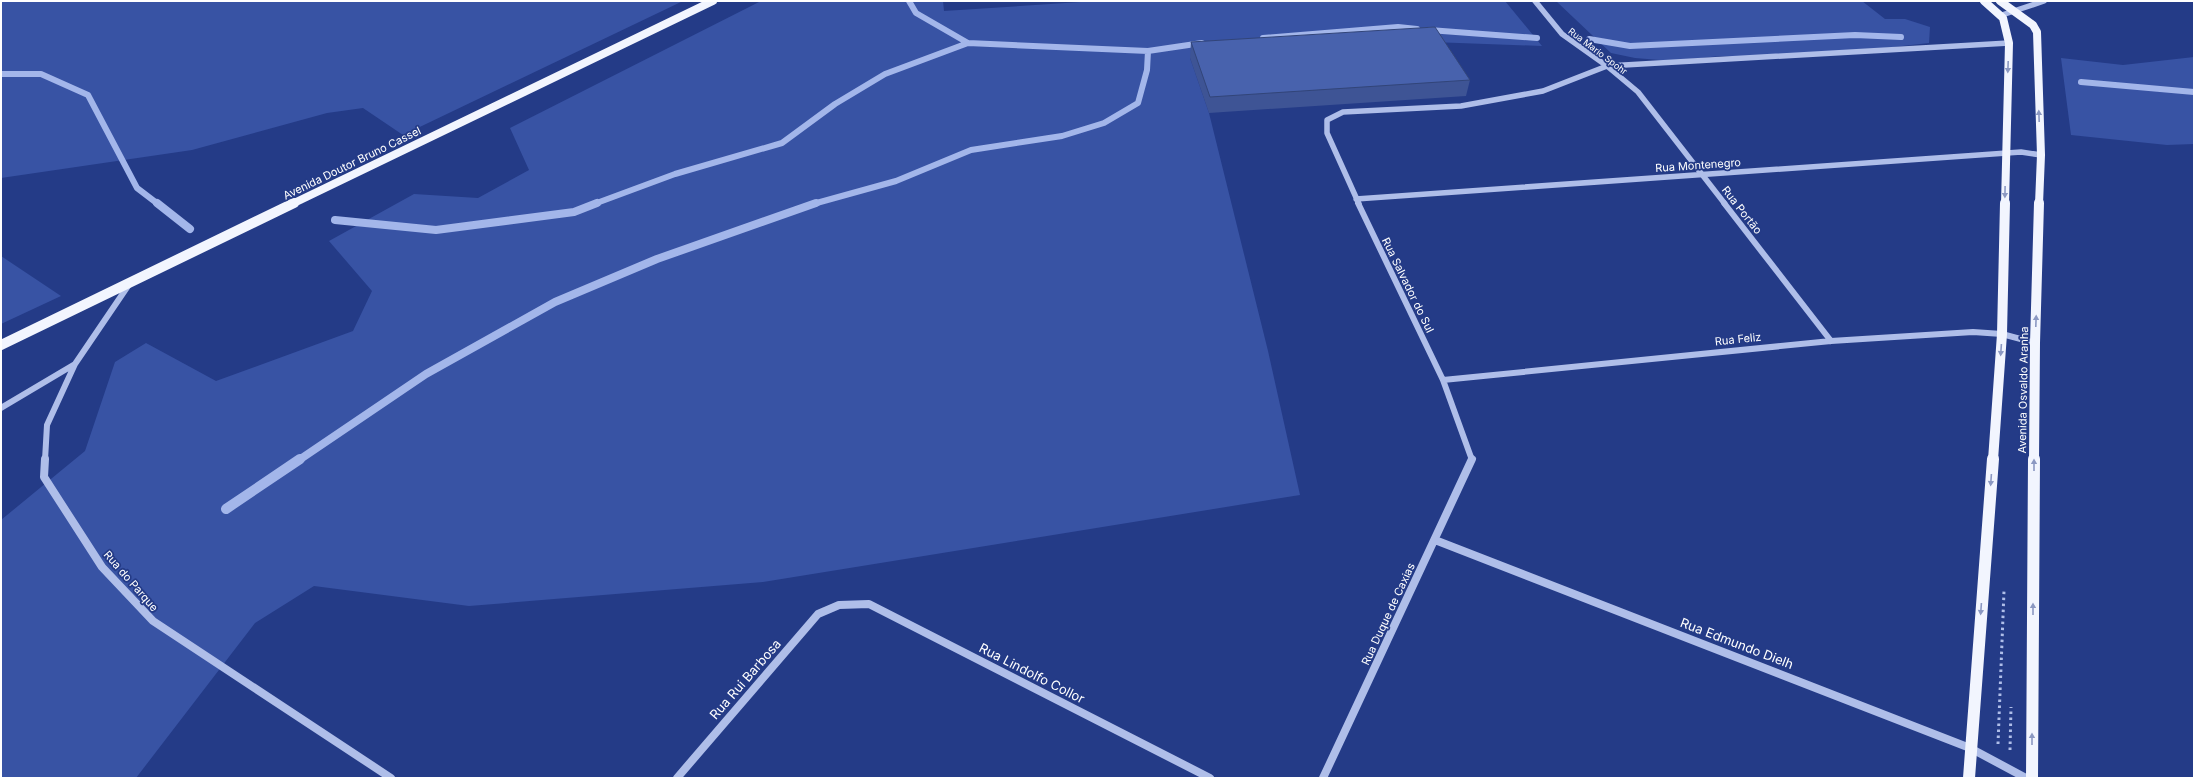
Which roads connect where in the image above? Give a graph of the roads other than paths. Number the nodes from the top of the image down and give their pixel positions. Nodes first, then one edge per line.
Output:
1 (713, 1) edge
2 (1535, 1) edge
3 (1984, 1) edge
4 (2000, 1) edge
5 (2044, 1) edge
6 (2016, 12) junction
7 (2002, 15) junction
8 (2009, 43) junction
9 (1607, 66) junction
10 (1638, 92) joint
11 (2005, 153) junction
12 (2041, 155) junction
13 (1702, 175) junction
14 (1356, 199) junction
15 (130, 283) junction
16 (2002, 334) junction
17 (1830, 341) junction
18 (2035, 343) junction
19 (1, 345) edge
20 (75, 364) junction
21 (1443, 380) junction
22 (1, 408) edge
23 (1472, 459) joint
24 (1435, 540) junction
25 (839, 606) joint
26 (1970, 748) junction
27 (391, 778) edge
28 (677, 778) edge
29 (1210, 778) edge
30 (1323, 778) edge
31 (1969, 778) edge
32 (2026, 778) edge
33 (2032, 778) edge

1 - 15 main road, Avenida Doutor Bruno Cassel
2 - 9 street, Rua Mario Spohr
3 - 7 main road
4 - 6 main road, Avenida Osvaldo Aranha
5 - 6 street
6 - 7 street
12 -> 6 main road, Avenida Osvaldo Aranha
7 - 8 main road, Avenida Osvaldo Aranha
8 - 9 street
8 -> 11 main road, Avenida Osvaldo Aranha
9 - 10 street, Rua Mario Spohr
9 - 14 street, Rua Salvador do Sul
10 - 13 street, Rua Portão
11 - 12 street, Rua Montenegro
11 - 13 street, Rua Montenegro
11 -> 16 main road, Avenida Osvaldo Aranha
18 -> 12 main road, Avenida Osvaldo Aranha
13 - 14 street, Rua Montenegro
13 - 17 street, Rua Portão
14 - 21 street, Rua Salvador do Sul
15 - 19 main road, Avenida Doutor Bruno Cassel
15 - 20 street, Rua do Parque
16 - 17 street, Rua Feliz
16 - 18 street, Rua Feliz
16 -> 26 main road, Avenida Osvaldo Aranha
17 - 21 street, Rua Feliz
33 -> 18 main road, Avenida Osvaldo Aranha
20 - 22 street
20 - 27 street, Rua do Parque
21 - 23 street, Rua Salvador do Sul
23 - 24 street, Rua Duque de Caxias
24 - 26 street, Rua Edmundo Dielh
24 - 30 street, Rua Duque de Caxias
25 - 28 street, Rua Rui Barbosa
25 - 29 street, Rua Lindolfo Collor
26 - 31 main road, Avenida Osvaldo Aranha
26 - 32 street, Rua Edmundo Dielh

